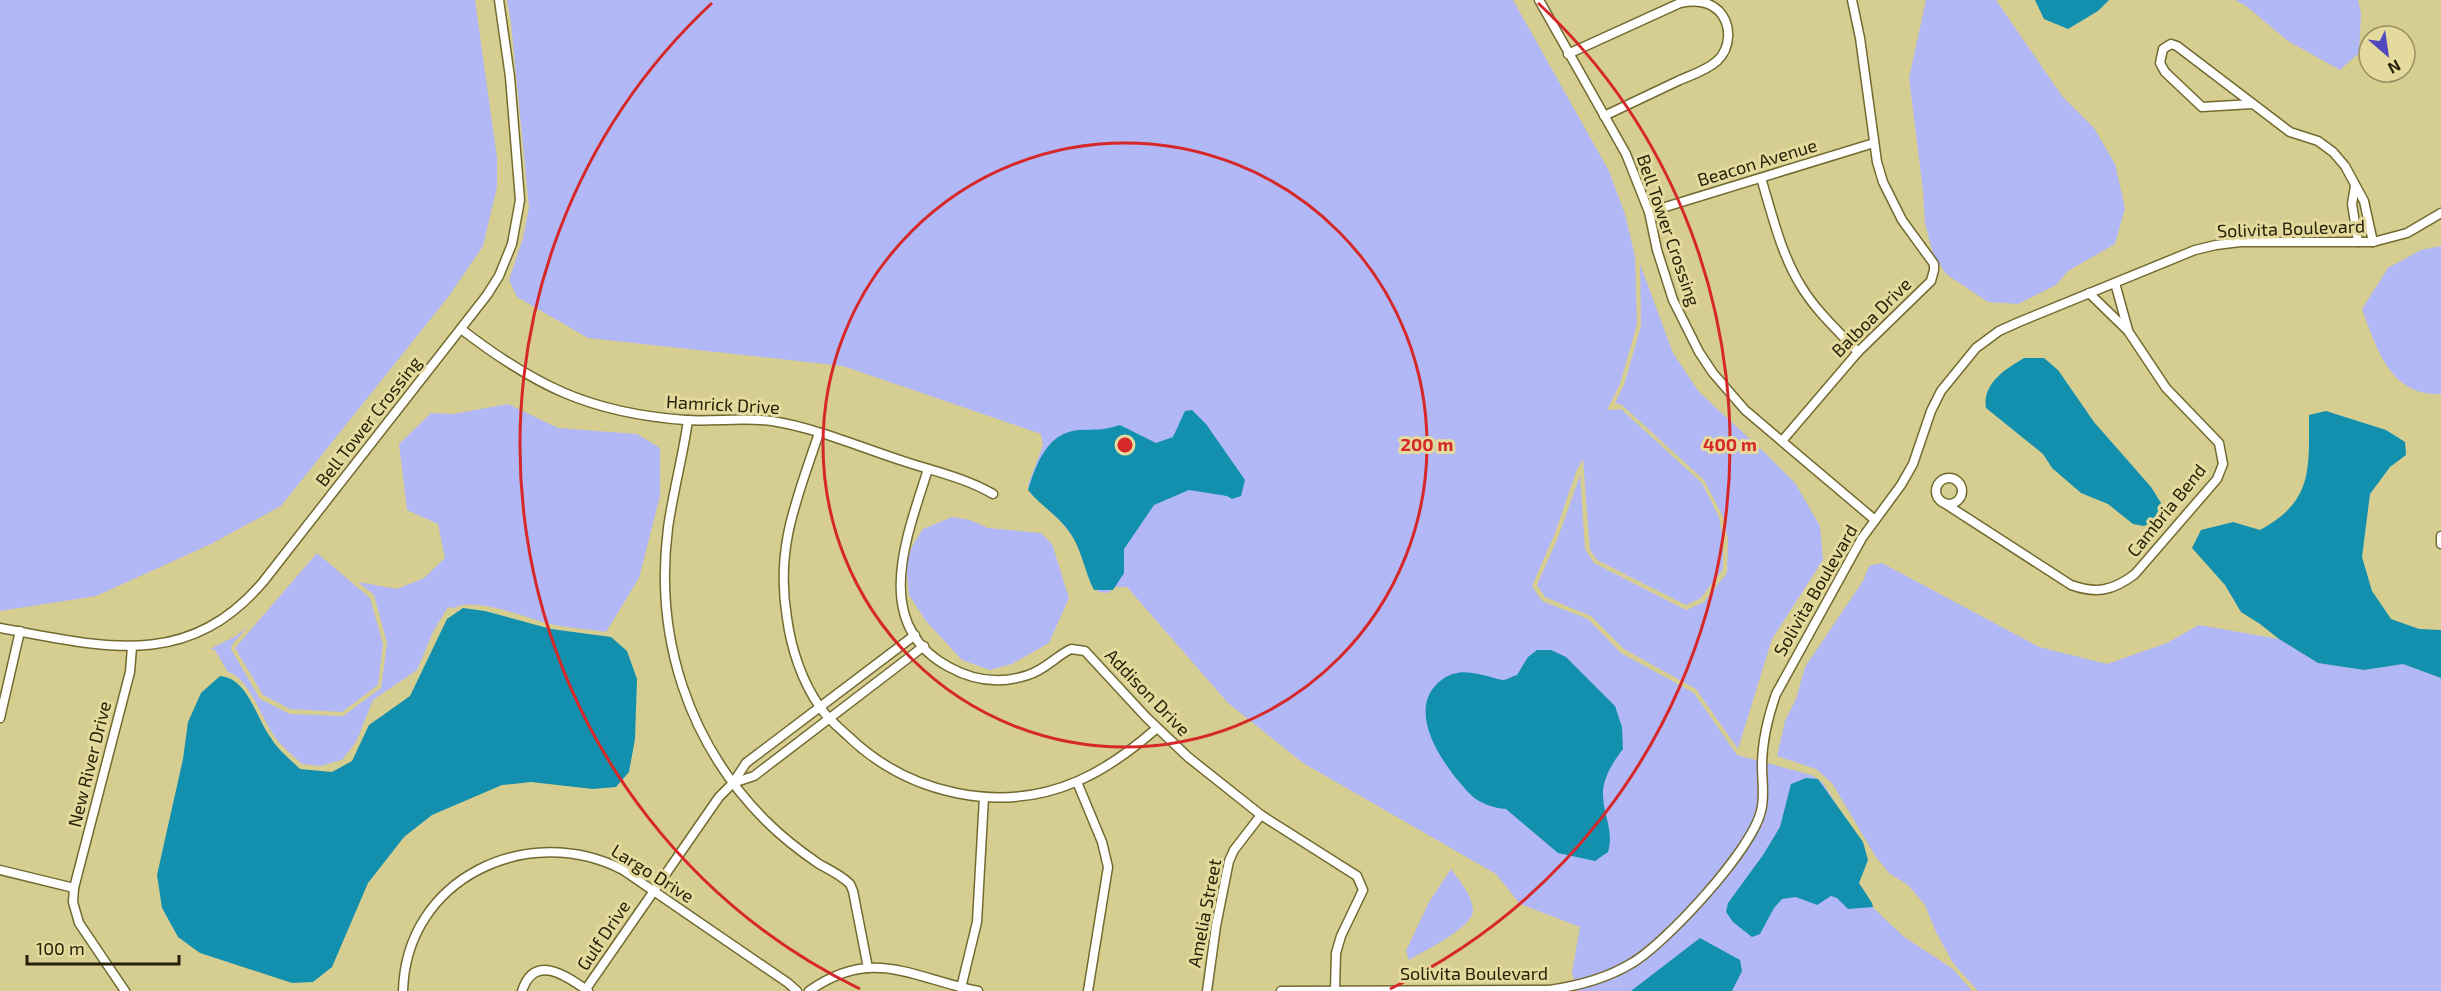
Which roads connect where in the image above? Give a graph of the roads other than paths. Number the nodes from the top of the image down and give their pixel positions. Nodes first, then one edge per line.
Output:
1 (499, 0) edge
2 (1539, 0) edge
3 (1722, 0) edge
4 (1852, 0) edge
5 (1717, 9) junction
6 (1568, 54) junction
7 (2252, 104) junction
8 (1604, 116) junction
9 (1874, 143) junction
10 (1761, 178) junction
11 (2355, 186) junction
12 (1649, 212) junction
13 (2441, 213) edge
14 (2358, 242) junction
15 (2373, 242) junction
16 (2115, 283) junction
17 (2089, 293) junction
18 (461, 329) junction
19 (2128, 331) junction
20 (1858, 352) junction
21 (688, 420) junction
22 (819, 434) junction
23 (1782, 441) junction
24 (928, 469) junction
25 (993, 494) dead end
26 (1941, 501) dead end
27 (1875, 520) junction
28 (2441, 536) edge
29 (2441, 544) edge
30 (0, 628) edge
31 (20, 632) junction
32 (915, 635) junction
33 (924, 646) junction
34 (132, 647) junction
35 (820, 708) junction
36 (0, 718) edge
37 (829, 719) junction
38 (1157, 728) junction
39 (1077, 782) junction
40 (733, 783) junction
41 (984, 797) junction
42 (1261, 815) junction
43 (0, 870) edge
44 (74, 888) junction
45 (654, 890) junction
46 (868, 968) junction
47 (961, 988) junction
48 (587, 990) edge
49 (1335, 990) edge
50 (125, 991) edge
51 (403, 991) edge
52 (522, 991) edge
53 (797, 991) edge
54 (809, 991) edge
55 (978, 991) edge
56 (1088, 991) edge
57 (1207, 991) edge
58 (1281, 991) edge

1 - 18 street, Bell Tower Crossing
2 - 6 street, Bell Tower Crossing
3 - 5 street
4 - 9 street, Balboa Drive
5 - 6 street
5 - 8 street
6 - 8 street, Bell Tower Crossing
7 - 7 street
7 - 11 street
8 - 12 street, Bell Tower Crossing
9 - 10 street, Beacon Avenue
9 - 20 street, Balboa Drive
10 - 12 street, Beacon Avenue
10 - 20 street
11 - 14 street
11 - 15 street
12 - 23 street, Bell Tower Crossing
13 - 15 street, Solivita Boulevard
14 - 15 street, Solivita Boulevard
14 - 16 street, Solivita Boulevard
16 - 17 street, Solivita Boulevard
16 - 19 street
17 - 19 street, Cambria Bend
17 - 27 street, Solivita Boulevard
18 - 21 street, Hamrick Drive
18 - 34 street, Bell Tower Crossing
19 - 26 street, Cambria Bend
20 - 23 street, Balboa Drive
21 - 22 street, Hamrick Drive
21 - 40 street
22 - 24 street, Hamrick Drive
22 - 35 street
23 - 27 street, Bell Tower Crossing
24 - 25 street, Hamrick Drive
24 - 32 street, Addison Drive
27 - 49 street, Solivita Boulevard
28 - 29 street
30 - 31 street, Bell Tower Crossing
31 - 34 street, Bell Tower Crossing
31 - 36 street
32 - 33 street, Addison Drive
32 - 35 street, Gulf Drive
33 - 37 street, Gulf Drive
33 - 38 street, Addison Drive
34 - 44 street, New River Drive
35 - 37 street
35 - 40 street, Gulf Drive
37 - 40 street, Gulf Drive
37 - 41 street
38 - 39 street
38 - 42 street, Addison Drive
39 - 41 street
39 - 56 street
40 - 45 street, Gulf Drive
40 - 46 street
41 - 47 street
42 - 49 street, Addison Drive
42 - 57 street, Amelia Street
43 - 44 street
44 - 50 street
45 - 48 street, Gulf Drive
45 - 51 street, Largo Drive
45 - 53 street, Largo Drive
46 - 47 street
46 - 54 street
47 - 55 street
48 - 52 street
49 - 58 street, Solivita Boulevard

